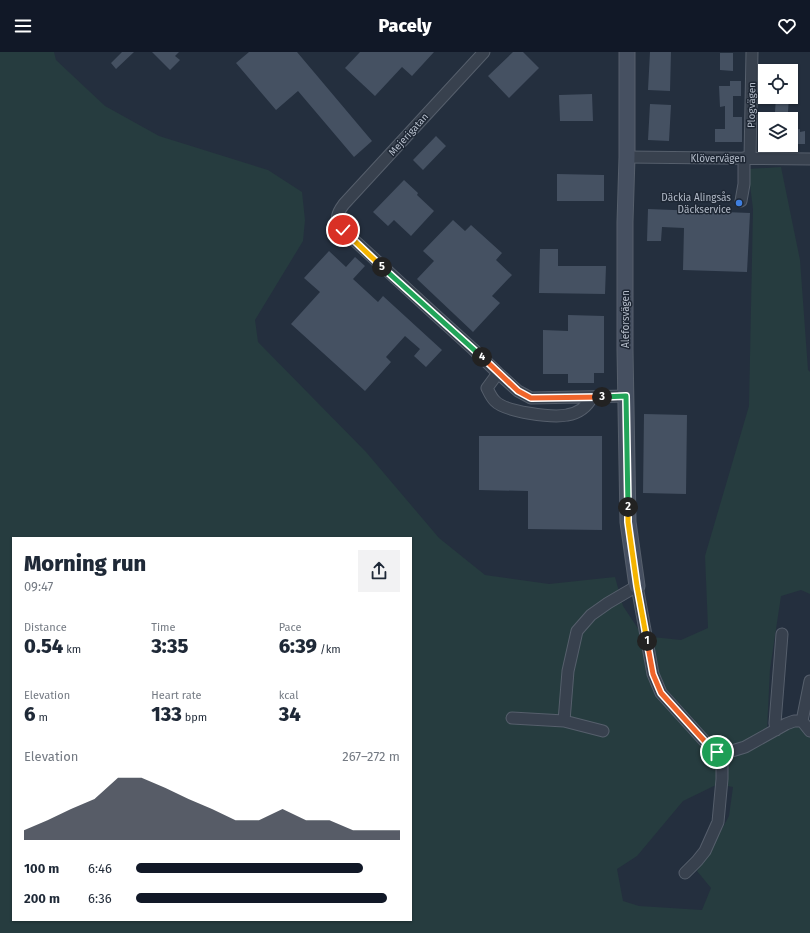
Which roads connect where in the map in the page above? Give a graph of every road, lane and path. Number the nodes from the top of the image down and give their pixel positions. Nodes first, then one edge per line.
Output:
1 (484, 52) edge
2 (627, 52) edge
3 (752, 52) edge
4 (627, 157) junction
5 (747, 158) junction
6 (810, 159) edge
7 (741, 201) dead end
8 (498, 373) junction
9 (626, 396) junction
10 (592, 397) junction
11 (637, 586) junction
12 (782, 634) dead end
13 (810, 681) edge
14 (512, 718) dead end
15 (802, 720) junction
16 (564, 721) junction
17 (776, 730) junction
18 (603, 731) dead end
19 (810, 731) edge
20 (722, 754) junction
21 (685, 872) dead end

1 - 8 street, Mejerigatan
2 - 4 street, Aleforsvägen
3 - 5 street, Plogvägen
4 - 5 street, Klövervägen
4 - 9 street, Aleforsvägen
5 - 6 street, Klövervägen
5 - 7 street, Plogvägen
8 - 10 street
8 - 10 street
9 - 10 street
9 - 11 street, Aleforsvägen
11 - 16 street
11 - 20 street, Aleforsvägen
12 - 17 street
13 - 15 street
14 - 16 street
15 - 17 street
15 - 19 street
16 - 18 street
17 - 20 street
20 - 21 street

